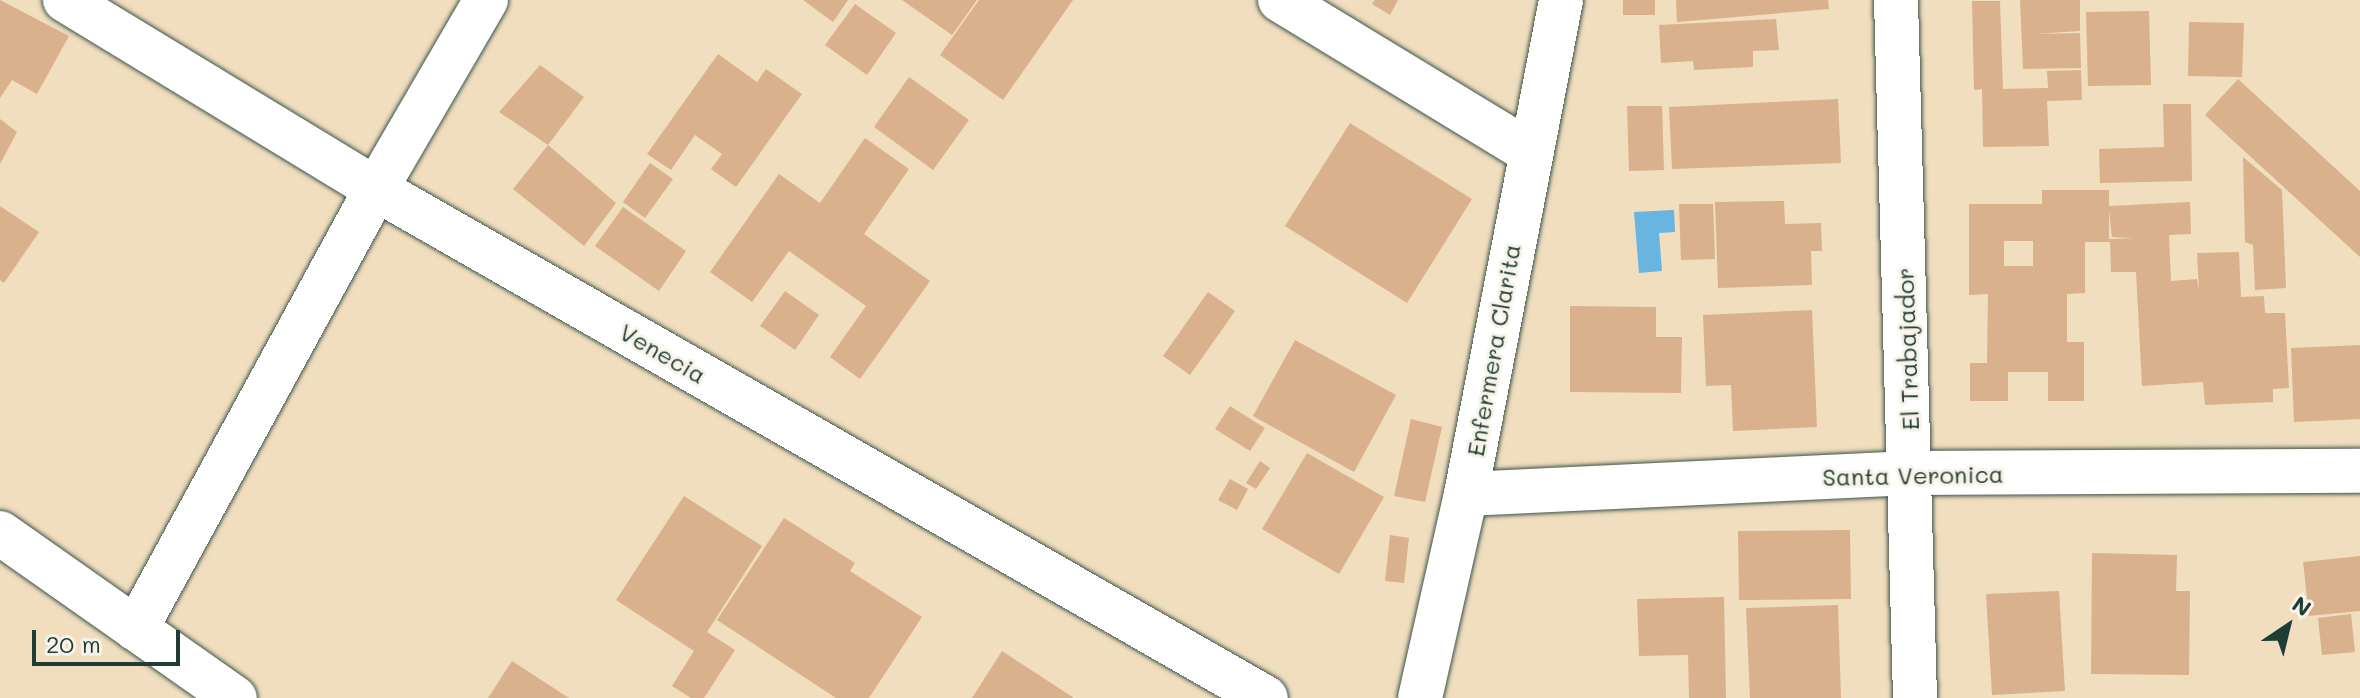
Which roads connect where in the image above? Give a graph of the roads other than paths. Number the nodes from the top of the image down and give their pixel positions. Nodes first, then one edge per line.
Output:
1 (65, 0) edge
2 (486, 0) edge
3 (1280, 0) edge
4 (1561, 0) edge
5 (1896, 0) edge
6 (1530, 152) junction
7 (376, 189) junction
8 (2360, 471) edge
9 (1911, 473) junction
10 (1466, 494) junction
11 (0, 533) edge
12 (136, 629) junction
13 (235, 698) edge
14 (1266, 698) edge
15 (1420, 698) edge
16 (1915, 698) edge

1 - 7 street, Venecia
2 - 7 street
3 - 6 street
4 - 6 street, Enfermera Clarita
5 - 9 street, El Trabajador
6 - 10 street, Enfermera Clarita
7 - 12 street
7 - 14 street, Venecia
8 - 9 street, Santa Veronica
9 - 10 street, Santa Veronica
9 - 16 street, El Trabajador
10 - 15 street, Enfermera Clarita
11 - 12 street
12 - 13 street

